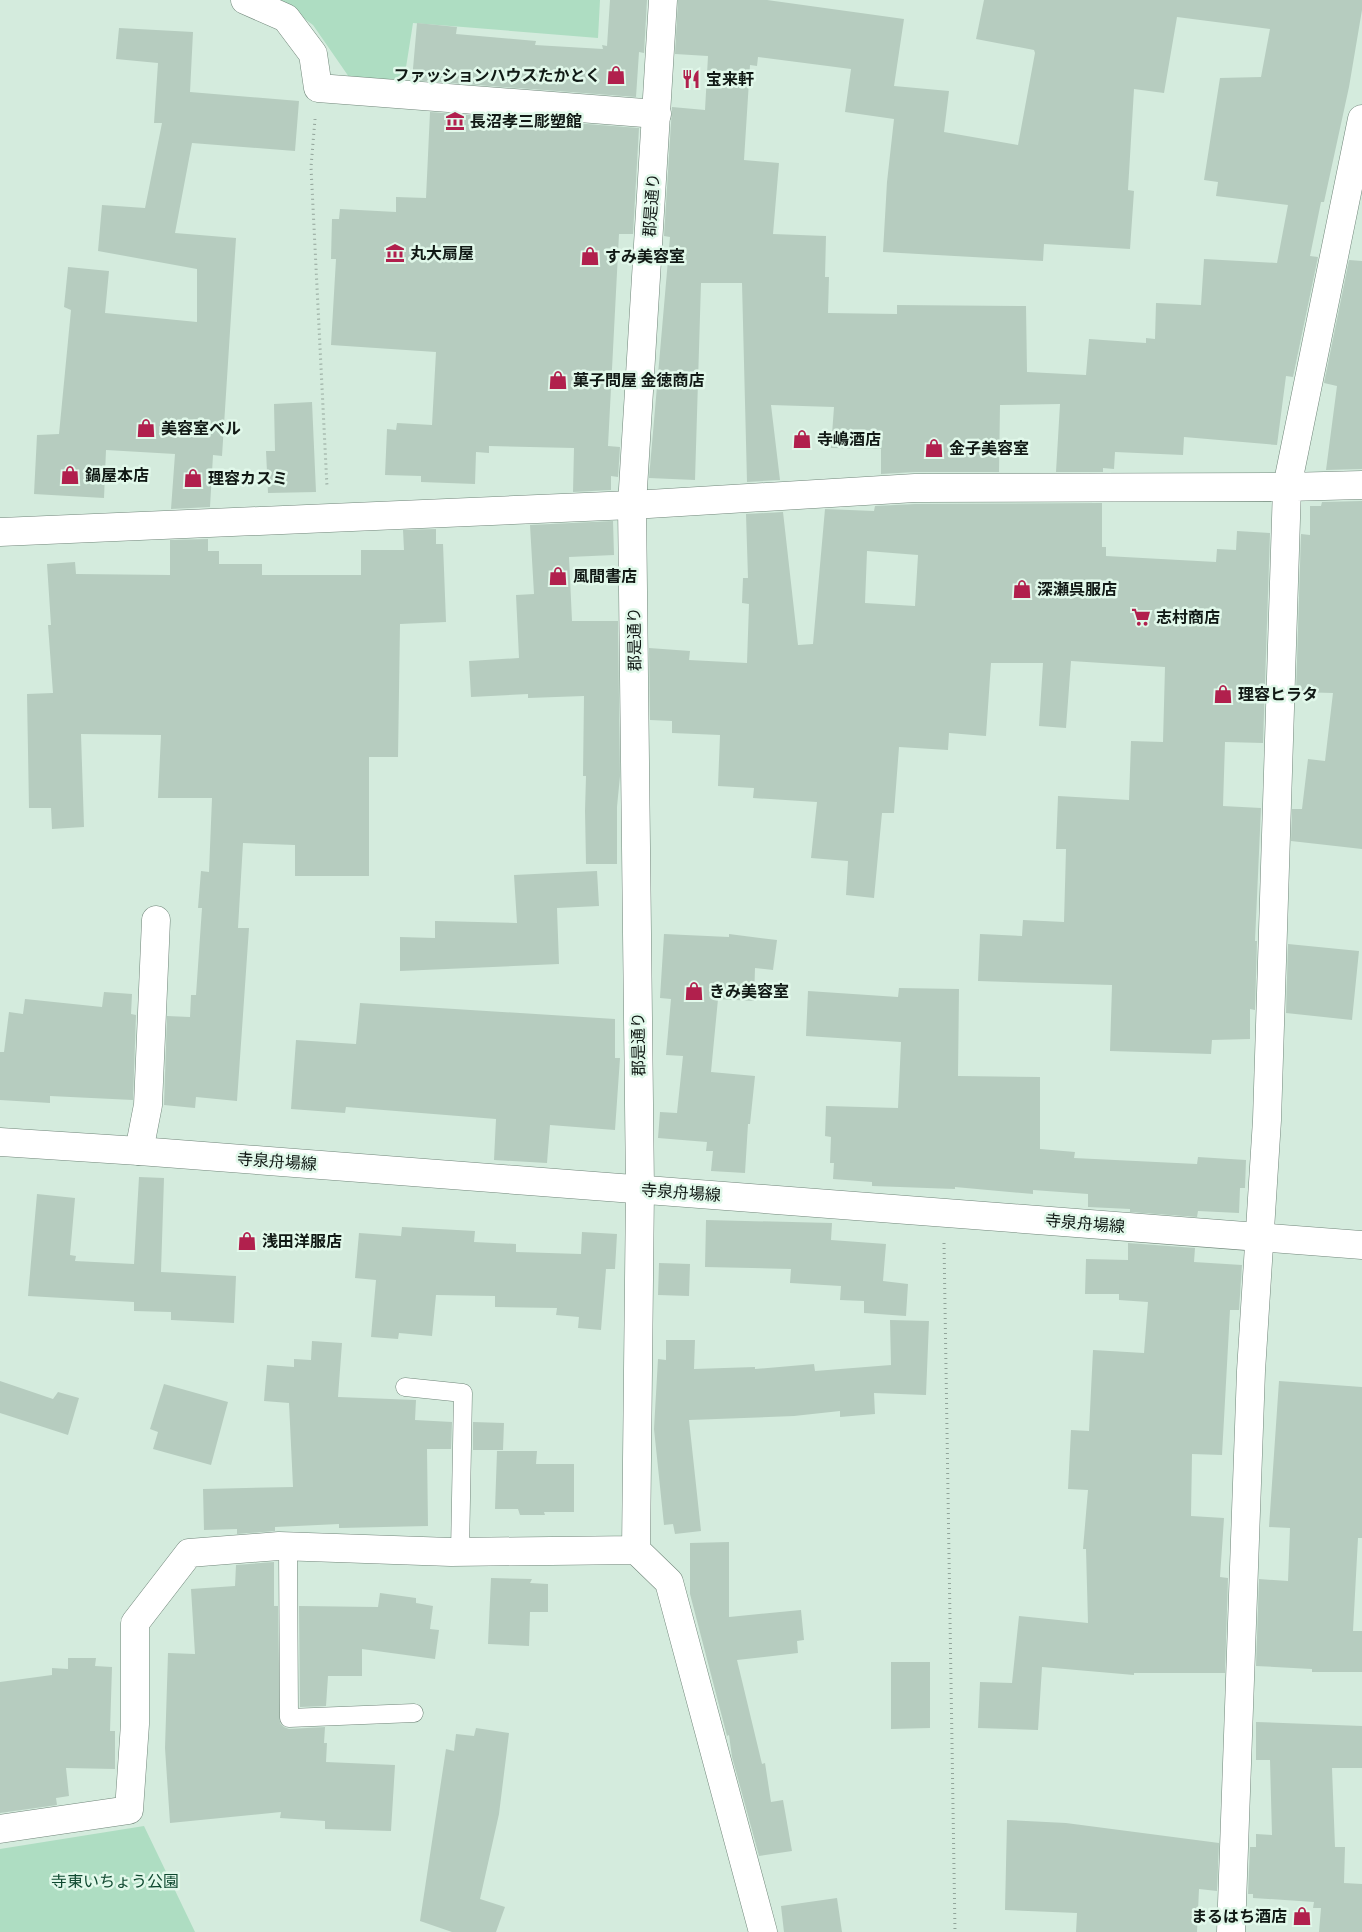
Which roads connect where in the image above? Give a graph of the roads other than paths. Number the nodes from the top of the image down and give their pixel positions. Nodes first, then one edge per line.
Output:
1 (245, 0) edge
2 (663, 0) edge
3 (656, 114) junction
4 (1362, 119) edge
5 (1362, 485) edge
6 (1287, 487) junction
7 (632, 505) junction
8 (0, 532) edge
9 (156, 920) dead end
10 (0, 1142) edge
11 (139, 1150) junction
12 (640, 1189) junction
13 (1258, 1237) junction
14 (1362, 1245) edge
15 (405, 1387) dead end
16 (288, 1547) junction
17 (636, 1550) junction
18 (460, 1552) junction
19 (414, 1713) dead end
20 (0, 1829) edge
21 (763, 1932) edge
22 (1230, 1932) edge

1 - 3 street
2 - 3 street, 郡是通り
3 - 7 street, 郡是通り
4 - 6 street
5 - 6 street
6 - 7 street
6 - 13 street
7 - 8 street
7 - 12 street, 郡是通り
9 - 11 street
10 - 11 street, 寺泉舟場線
11 - 12 street, 寺泉舟場線
12 - 13 street, 寺泉舟場線
12 - 17 street, 郡是通り
13 - 14 street, 寺泉舟場線
13 - 22 street
15 - 18 lane
16 - 18 street
16 - 19 lane
16 - 20 street
17 - 18 street
17 - 21 street

